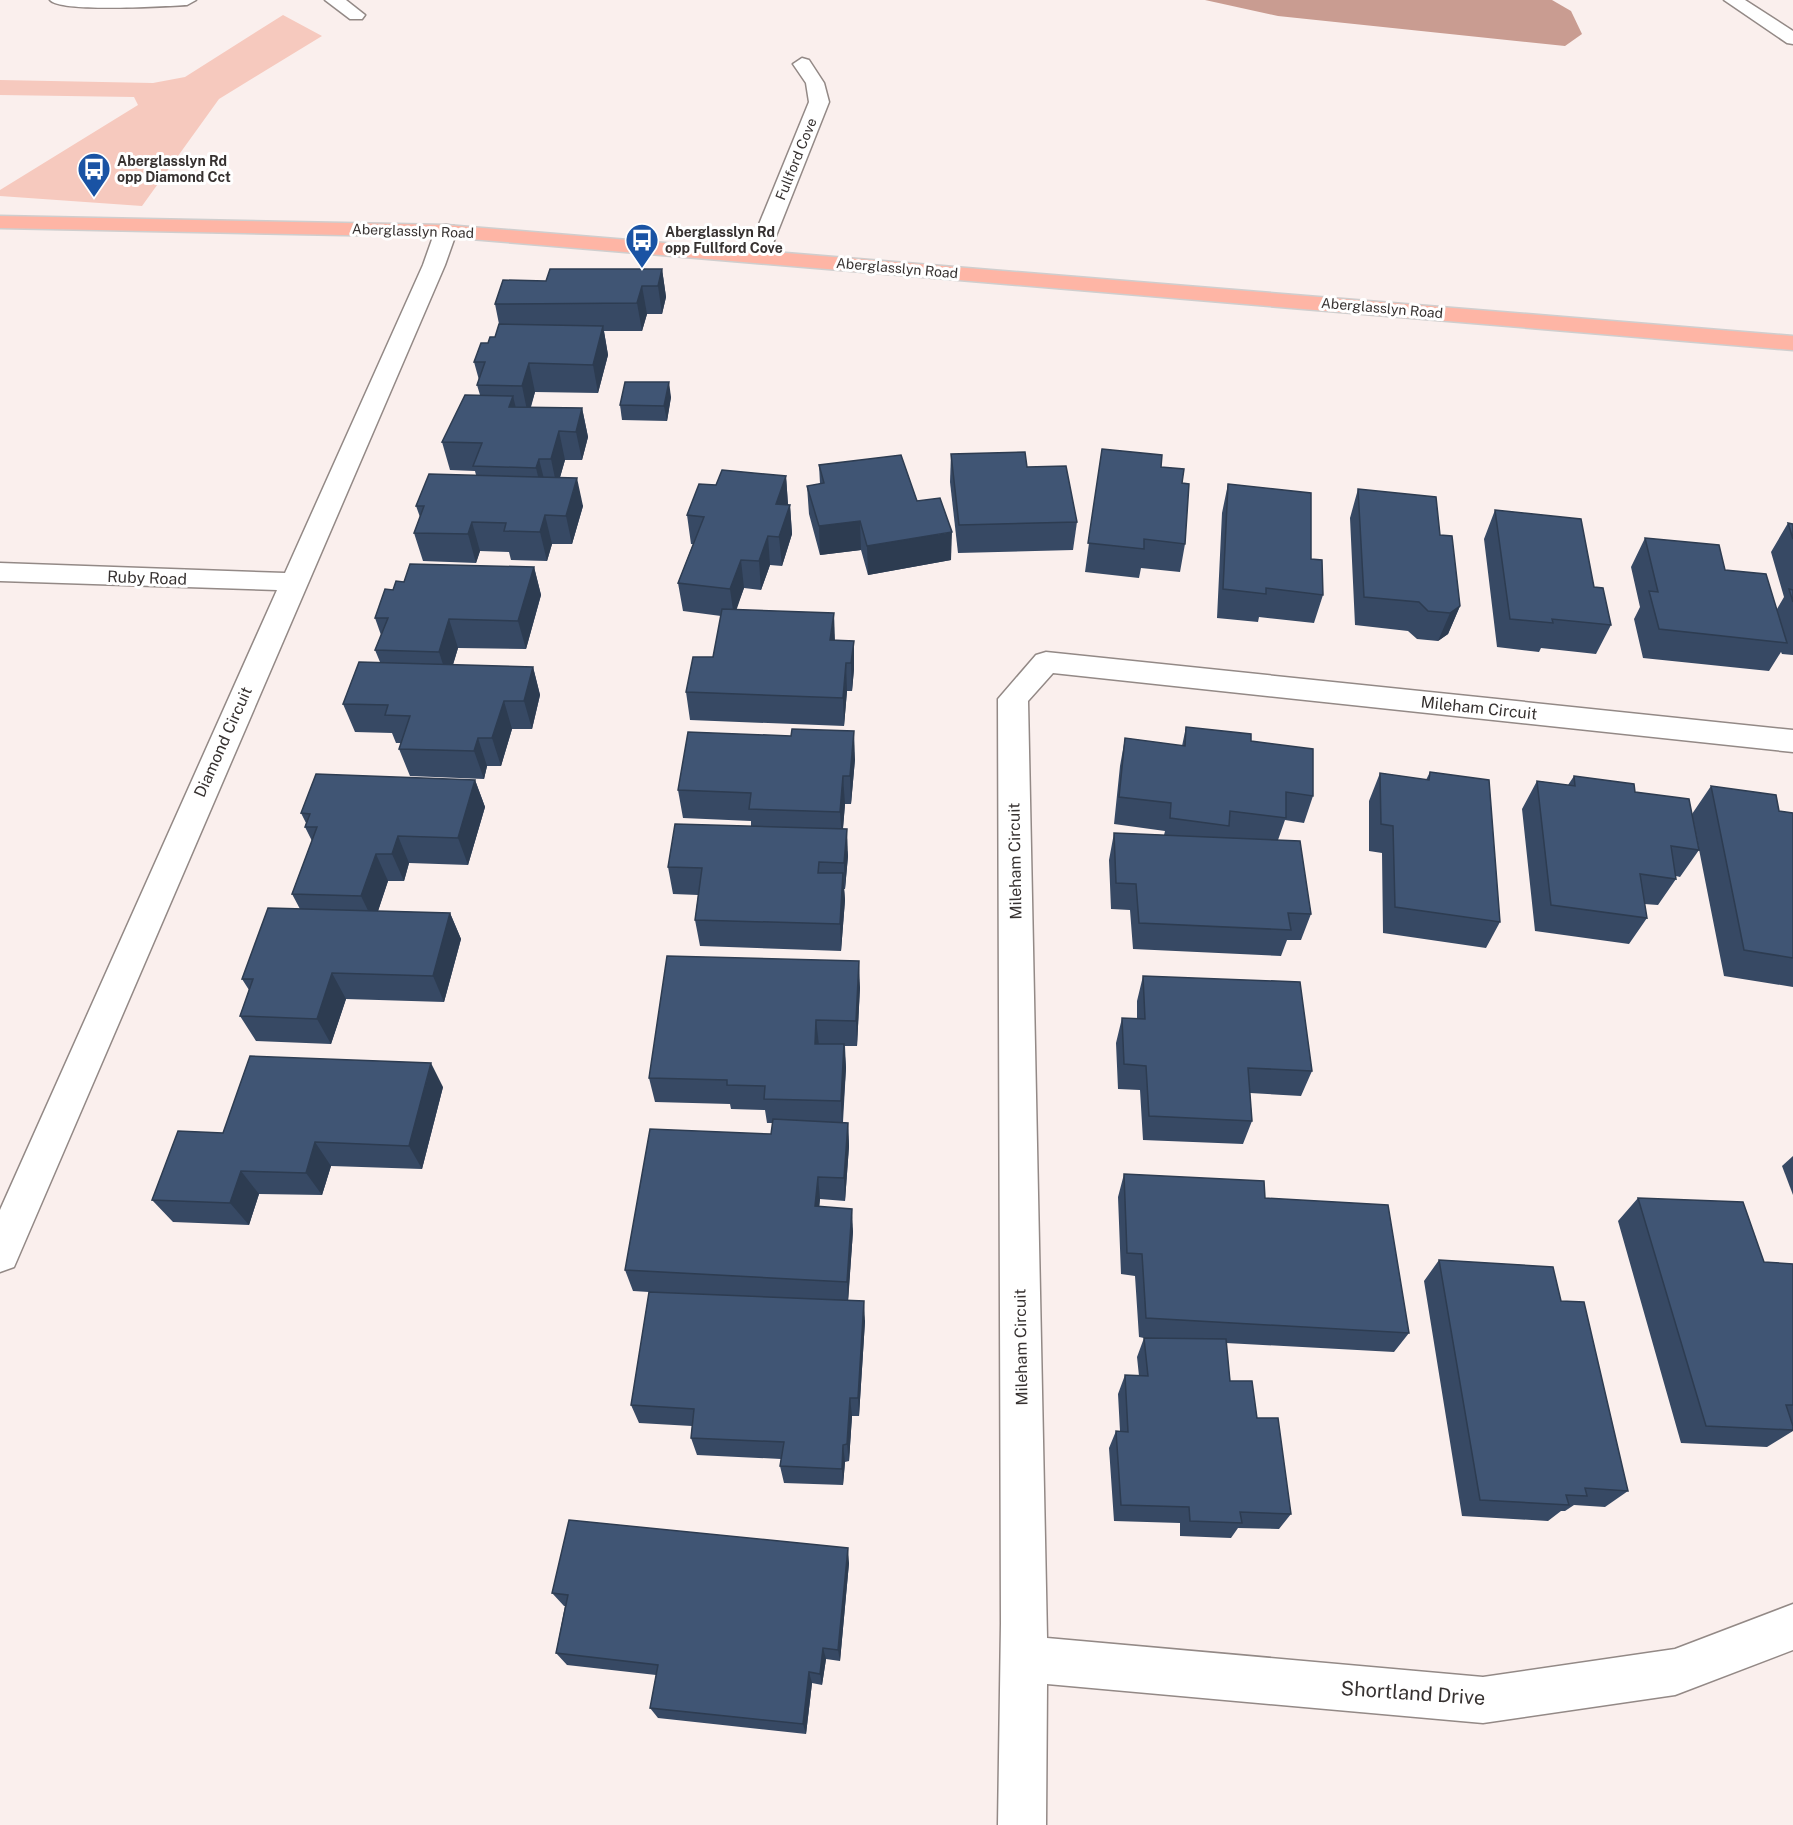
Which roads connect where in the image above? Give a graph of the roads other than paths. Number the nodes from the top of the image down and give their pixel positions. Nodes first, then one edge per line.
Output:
1 (59, 0) edge
2 (187, 0) edge
3 (334, 0) edge
4 (1733, 0) edge
5 (356, 15) dead end
6 (1793, 39) edge
7 (802, 64) dead end
8 (0, 222) edge
9 (446, 231) junction
10 (757, 256) junction
11 (1793, 343) edge
12 (0, 572) edge
13 (293, 582) junction
14 (1793, 741) edge
15 (0, 1254) edge
16 (1793, 1628) edge
17 (1025, 1659) junction
18 (1022, 1825) edge

1 - 2 street
3 - 5 street
4 - 6 street
7 - 10 street, Fullford Cove
8 - 9 main road, Aberglasslyn Road
9 - 10 main road, Aberglasslyn Road
9 - 13 street, Diamond Circuit
10 - 11 main road, Aberglasslyn Road
12 - 13 street, Ruby Road
13 - 15 street, Diamond Circuit
14 - 17 street, Mileham Circuit
16 - 17 street, Shortland Drive
17 - 18 street, Mileham Circuit

